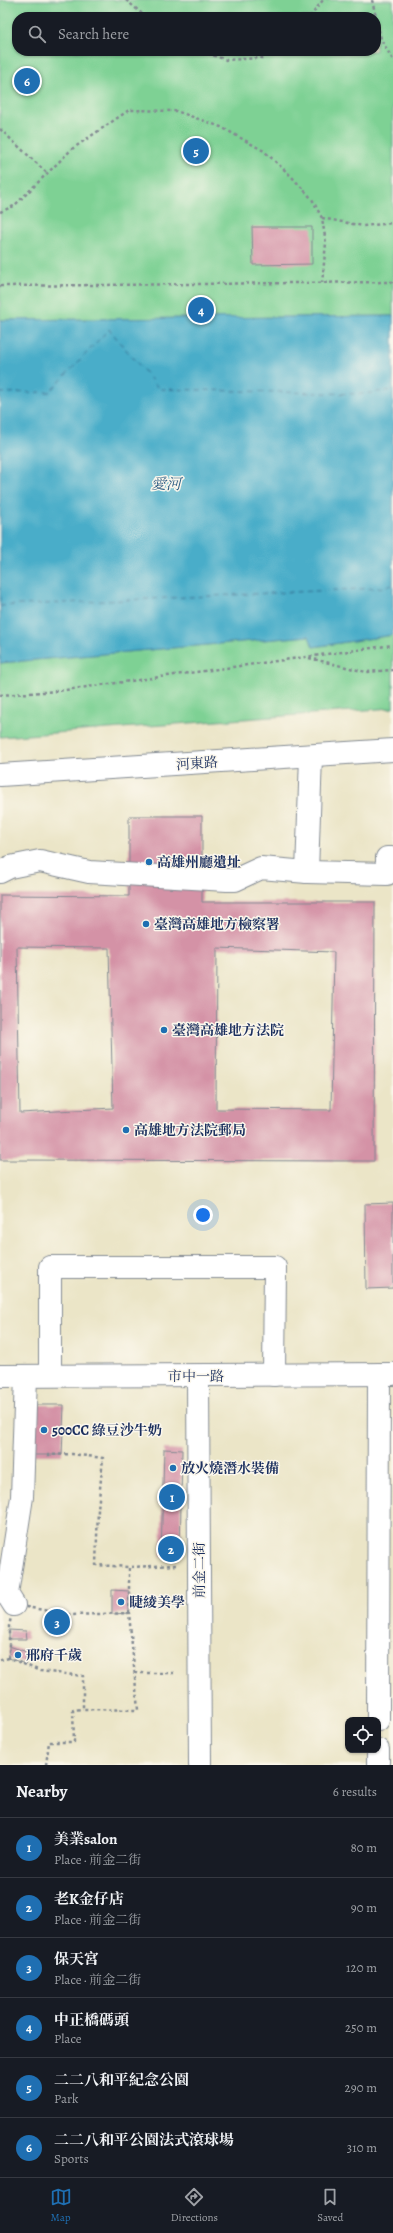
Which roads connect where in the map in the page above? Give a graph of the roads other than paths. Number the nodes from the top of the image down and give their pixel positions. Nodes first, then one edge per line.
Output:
1 (393, 750) edge
2 (311, 756) junction
3 (0, 775) edge
4 (393, 858) edge
5 (0, 872) edge
6 (307, 872) junction
7 (386, 1374) edge
8 (50, 1375) junction
9 (274, 1375) junction
10 (0, 1376) edge
11 (26, 1376) junction
12 (198, 1376) junction
13 (14, 1605) road end
14 (378, 1717) edge
15 (378, 1753) edge
16 (200, 1765) edge
17 (378, 1765) edge

1 - 2 street, 河東路
2 - 3 street, 河東路
2 - 6 street
4 - 6 street
5 - 6 street
7 - 9 street, 市中一路
7 - 14 street
8 - 9 street
8 - 11 street, 市中一路
8 - 12 street, 市中一路
9 - 12 street, 市中一路
10 - 11 street, 市中一路
11 - 13 street
12 - 16 street, 前金二街
15 - 17 street

